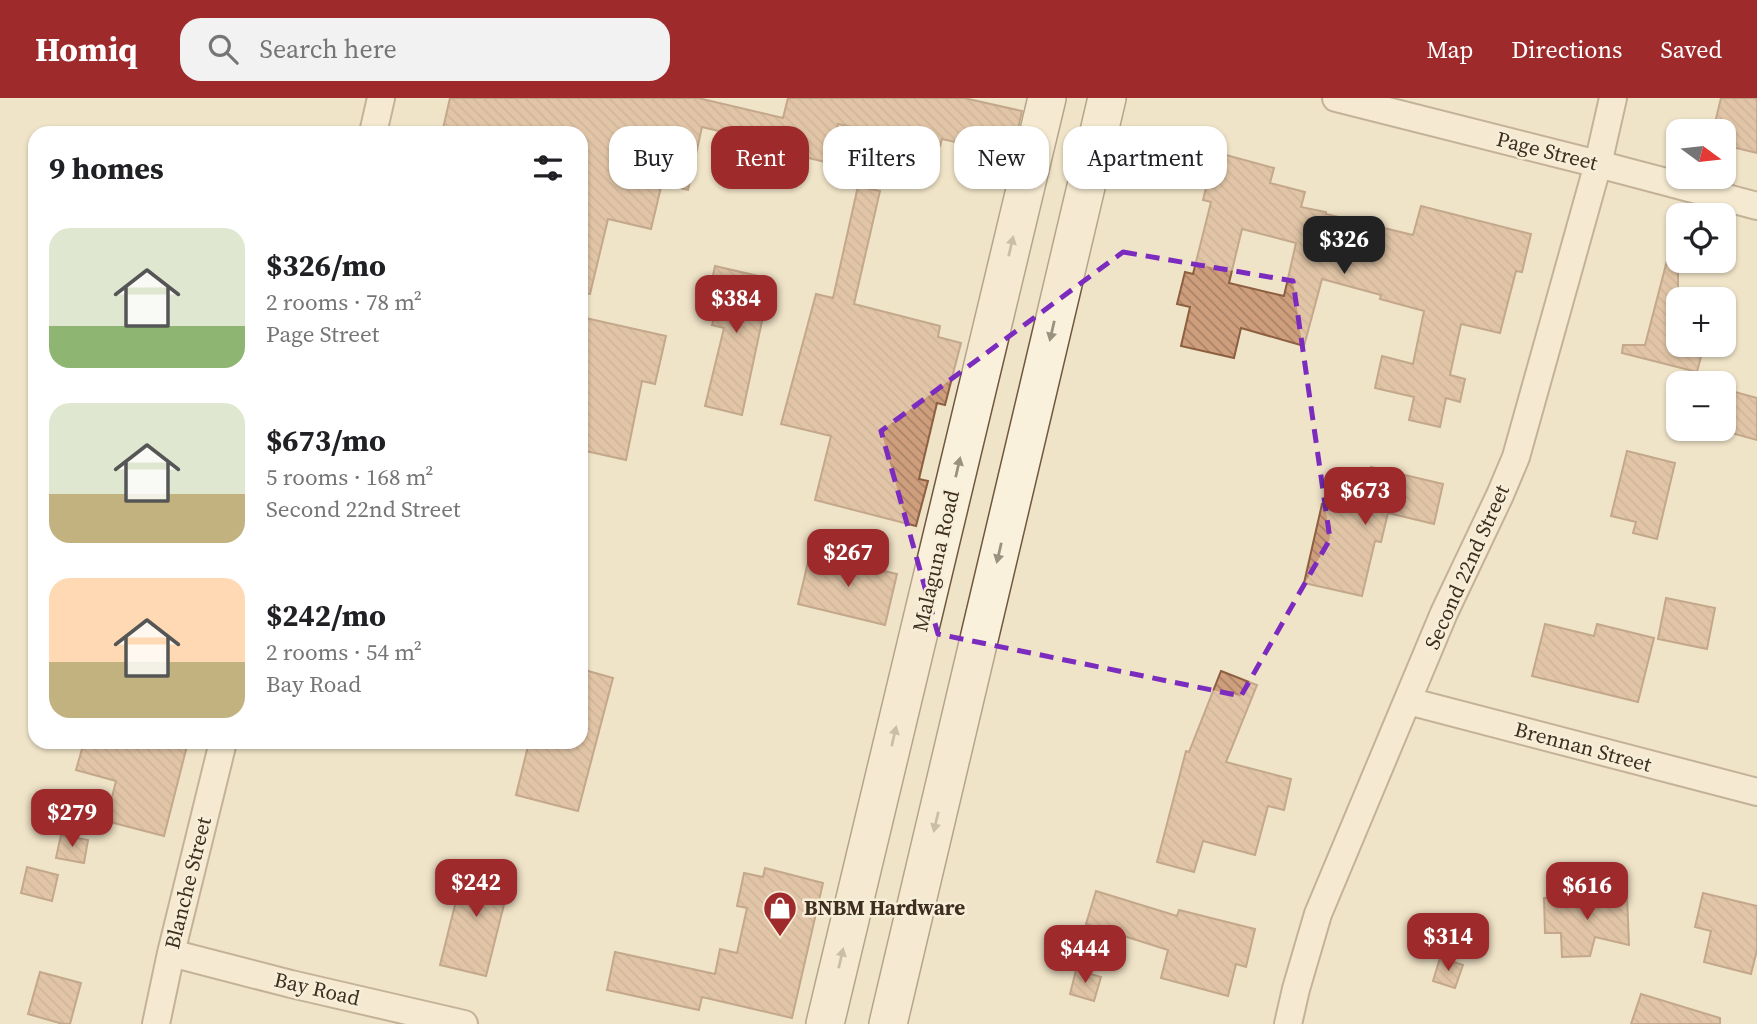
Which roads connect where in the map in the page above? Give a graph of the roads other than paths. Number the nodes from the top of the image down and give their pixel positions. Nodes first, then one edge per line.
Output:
1 (381, 98) edge
2 (1046, 98) edge
3 (1107, 98) edge
4 (1336, 98) edge
5 (1613, 98) edge
6 (375, 126) edge
7 (1598, 164) junction
8 (1757, 206) edge
9 (1408, 701) junction
10 (221, 749) edge
11 (1757, 792) edge
12 (171, 953) junction
13 (156, 1024) edge
14 (464, 1024) edge
15 (825, 1024) edge
16 (888, 1024) edge
17 (1288, 1024) edge

1 - 6 street
15 -> 2 street, Malaguna Road
3 -> 16 street
4 - 7 street, Page Street
5 - 7 street, Second 22nd Street
7 - 8 street, Page Street
7 - 9 street, Second 22nd Street
9 - 11 street, Brennan Street
9 - 17 street, Second 22nd Street
10 - 12 street, Blanche Street
12 - 13 street, Blanche Street
12 - 14 street, Bay Road

